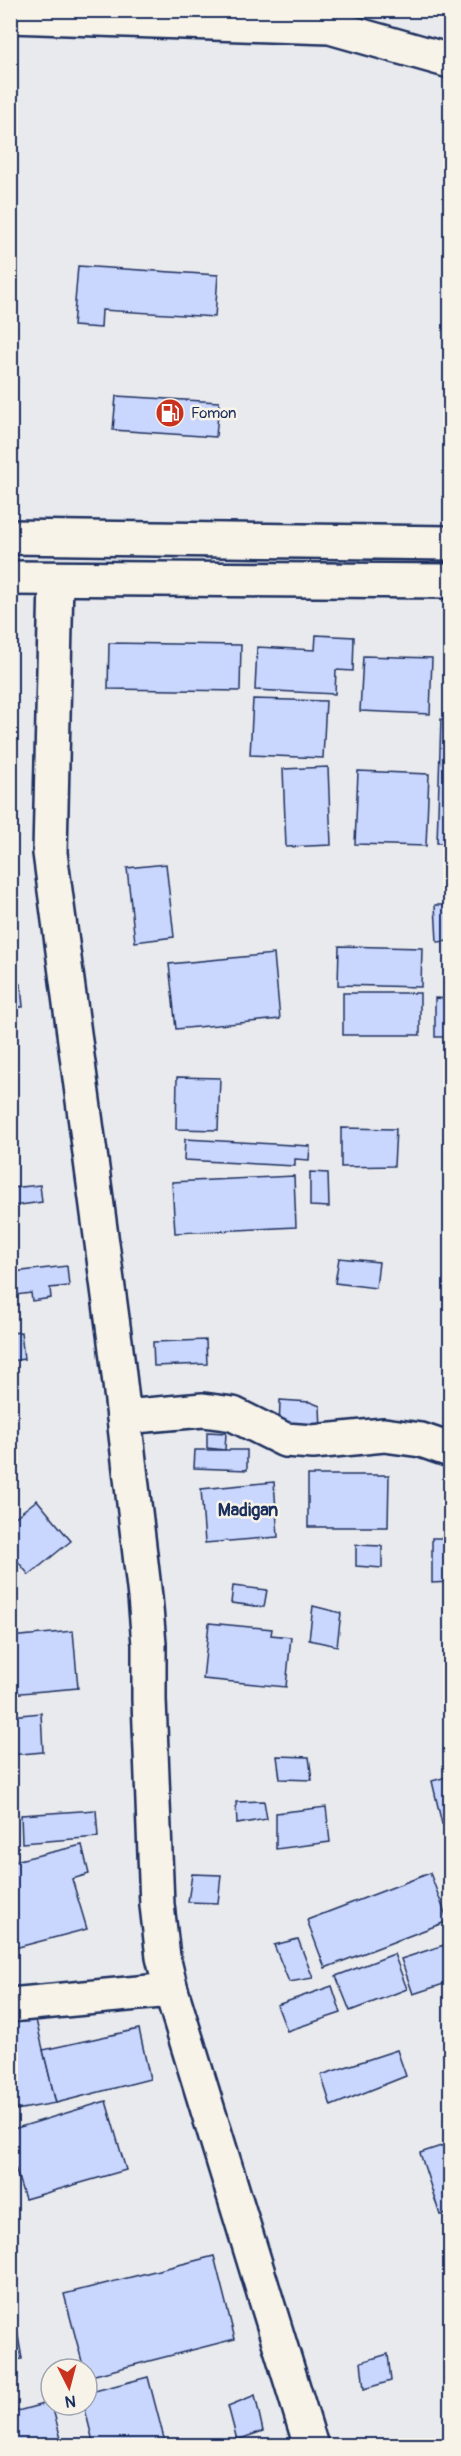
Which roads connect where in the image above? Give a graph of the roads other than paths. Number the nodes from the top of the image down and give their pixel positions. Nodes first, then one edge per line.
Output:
1 (10, 16) edge
2 (332, 19) edge
3 (450, 61) edge
4 (10, 537) edge
5 (450, 543) edge
6 (10, 578) edge
7 (56, 579) junction
8 (450, 581) edge
9 (124, 1417) junction
10 (450, 1450) edge
11 (171, 1990) junction
12 (10, 2005) edge
13 (311, 2445) edge

1 - 2 street
2 - 3 street
4 - 5 street
6 - 7 street
7 - 8 street
7 - 9 street
9 - 10 street
9 - 11 street
11 - 12 street
11 - 13 street

